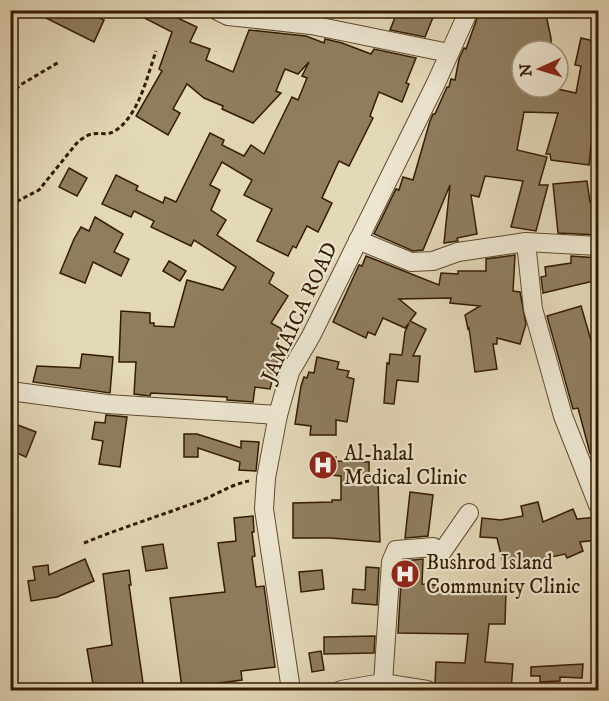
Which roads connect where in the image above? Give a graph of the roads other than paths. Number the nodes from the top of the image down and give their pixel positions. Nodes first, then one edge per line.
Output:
1 (216, 10) edge
2 (469, 10) edge
3 (449, 53) junction
4 (358, 240) junction
5 (526, 242) junction
6 (598, 246) edge
7 (10, 391) edge
8 (278, 415) junction
9 (598, 505) edge
10 (469, 513) dead end
11 (383, 683) junction
12 (291, 690) edge
13 (341, 690) edge
14 (427, 690) edge

1 - 3 street
2 - 3 street, JAMAICA ROAD
3 - 4 street, JAMAICA ROAD
4 - 5 street
4 - 8 street, JAMAICA ROAD
5 - 6 street
5 - 9 street
7 - 8 street
8 - 12 street, JAMAICA ROAD
10 - 11 street
11 - 13 street
11 - 14 street

